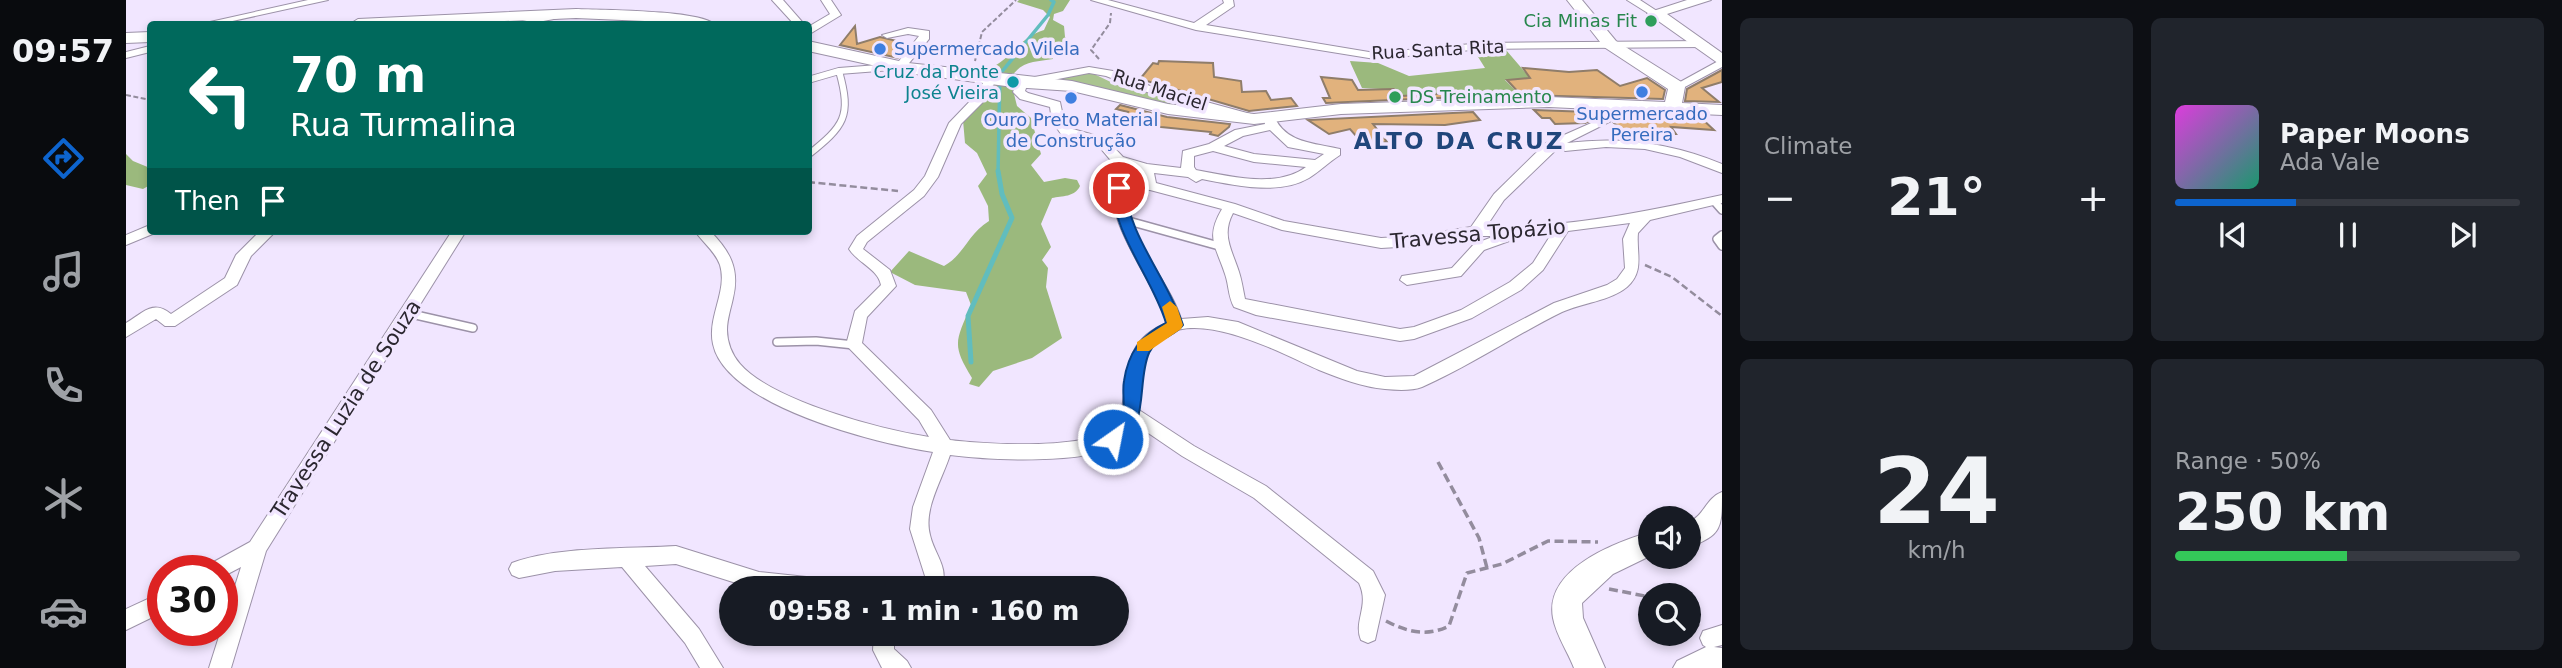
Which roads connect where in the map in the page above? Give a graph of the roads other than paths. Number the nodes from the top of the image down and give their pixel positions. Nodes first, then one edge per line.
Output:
1 (323, 0) edge
2 (777, 0) edge
3 (826, 0) edge
4 (1096, 0) edge
5 (1228, 0) edge
6 (1574, 0) edge
7 (1632, 0) edge
8 (1704, 0) edge
9 (1655, 13) junction
10 (566, 14) junction
11 (221, 21) edge
12 (420, 21) edge
13 (547, 21) edge
14 (686, 21) edge
15 (796, 21) edge
16 (1196, 27) junction
17 (812, 30) edge
18 (887, 35) dead end
19 (126, 38) edge
20 (147, 40) edge
21 (147, 41) edge
22 (1722, 41) edge
23 (1610, 44) junction
24 (1703, 44) junction
25 (812, 47) edge
26 (126, 55) edge
27 (1722, 61) edge
28 (904, 67) junction
29 (839, 71) junction
30 (812, 79) edge
31 (1006, 81) junction
32 (1677, 87) junction
33 (1594, 103) junction
34 (1673, 107) junction
35 (1722, 110) edge
36 (1260, 118) junction
37 (1213, 147) junction
38 (1548, 150) junction
39 (812, 152) edge
40 (1314, 164) junction
41 (1147, 168) junction
42 (1722, 169) edge
43 (1190, 172) junction
44 (1150, 186) junction
45 (1209, 188) dead end
46 (1720, 204) edge
47 (1230, 207) junction
48 (1646, 216) junction
49 (1125, 220) junction
50 (1562, 229) junction
51 (147, 231) edge
52 (1476, 231) junction
53 (1530, 232) junction
54 (263, 235) edge
55 (456, 235) edge
56 (706, 235) edge
57 (1722, 235) edge
58 (126, 240) edge
59 (1219, 246) junction
60 (1722, 246) edge
61 (1407, 280) dead end
62 (407, 313) junction
63 (1175, 325) junction
64 (473, 328) dead end
65 (126, 331) edge
66 (777, 342) dead end
67 (854, 345) junction
68 (1132, 413) junction
69 (944, 446) junction
70 (1722, 504) edge
71 (1706, 529) edge
72 (257, 548) junction
73 (1638, 548) edge
74 (238, 558) edge
75 (626, 558) junction
76 (519, 569) dead end
77 (743, 576) edge
78 (937, 576) edge
79 (147, 609) edge
80 (126, 620) edge
81 (1368, 633) dead end
82 (884, 646) edge
83 (1722, 658) edge
84 (220, 668) edge
85 (712, 668) edge
86 (900, 668) edge
87 (1590, 668) edge
88 (1684, 668) edge

1 - 11 street
2 - 15 street
3 - 17 street
4 - 16 street, Rua Santa Rita
5 - 16 street
6 - 23 main road
7 - 9 street
8 - 9 main road
9 - 24 main road
10 - 12 main road
10 - 13 street
10 - 14 main road
16 - 23 street, Rua Santa Rita
18 - 28 street
19 - 20 main road
21 - 26 street
22 - 24 main road
23 - 24 street, Rua Santa Rita
23 - 32 main road
24 - 27 main road
25 - 28 main road, Rua Maciel
27 - 32 street
28 - 29 lane
28 - 31 main road, Rua Maciel
29 - 30 lane
29 - 39 lane
31 - 36 main road, Rua Maciel
31 - 36 street, Rua Maciel
31 - 41 street
31 - 67 street
32 - 34 main road
33 - 34 main road, Rua Maciel
33 - 36 main road, Rua Maciel
33 - 38 street
34 - 35 main road, Rua Maciel
36 - 37 street
36 - 40 street
37 - 40 street
37 - 43 street
38 - 42 street
38 - 52 street
40 - 43 street
41 - 43 street
41 - 44 street
43 - 45 street
44 - 47 street, Travessa Topázio
44 - 49 street
46 - 48 street, Travessa Topázio
47 - 52 street, Travessa Topázio
47 - 59 street
48 - 50 street, Travessa Topázio
48 - 63 street
49 - 59 lane
49 - 63 street
50 - 53 street, Travessa Topázio
50 - 59 street
51 - 58 street
52 - 53 street, Travessa Topázio
53 - 61 street
54 - 65 street
55 - 62 street, Travessa Luzia de Souza
56 - 69 street
57 - 60 lane
62 - 64 lane
62 - 72 street, Travessa Luzia de Souza
63 - 68 street
66 - 67 lane
67 - 69 street
68 - 69 street
68 - 81 street
69 - 78 street
70 - 71 main road
72 - 74 street, Travessa Luzia de Souza
72 - 84 street
73 - 87 main road
75 - 76 street
75 - 77 street
75 - 85 street
79 - 80 street
82 - 86 street
83 - 88 street

